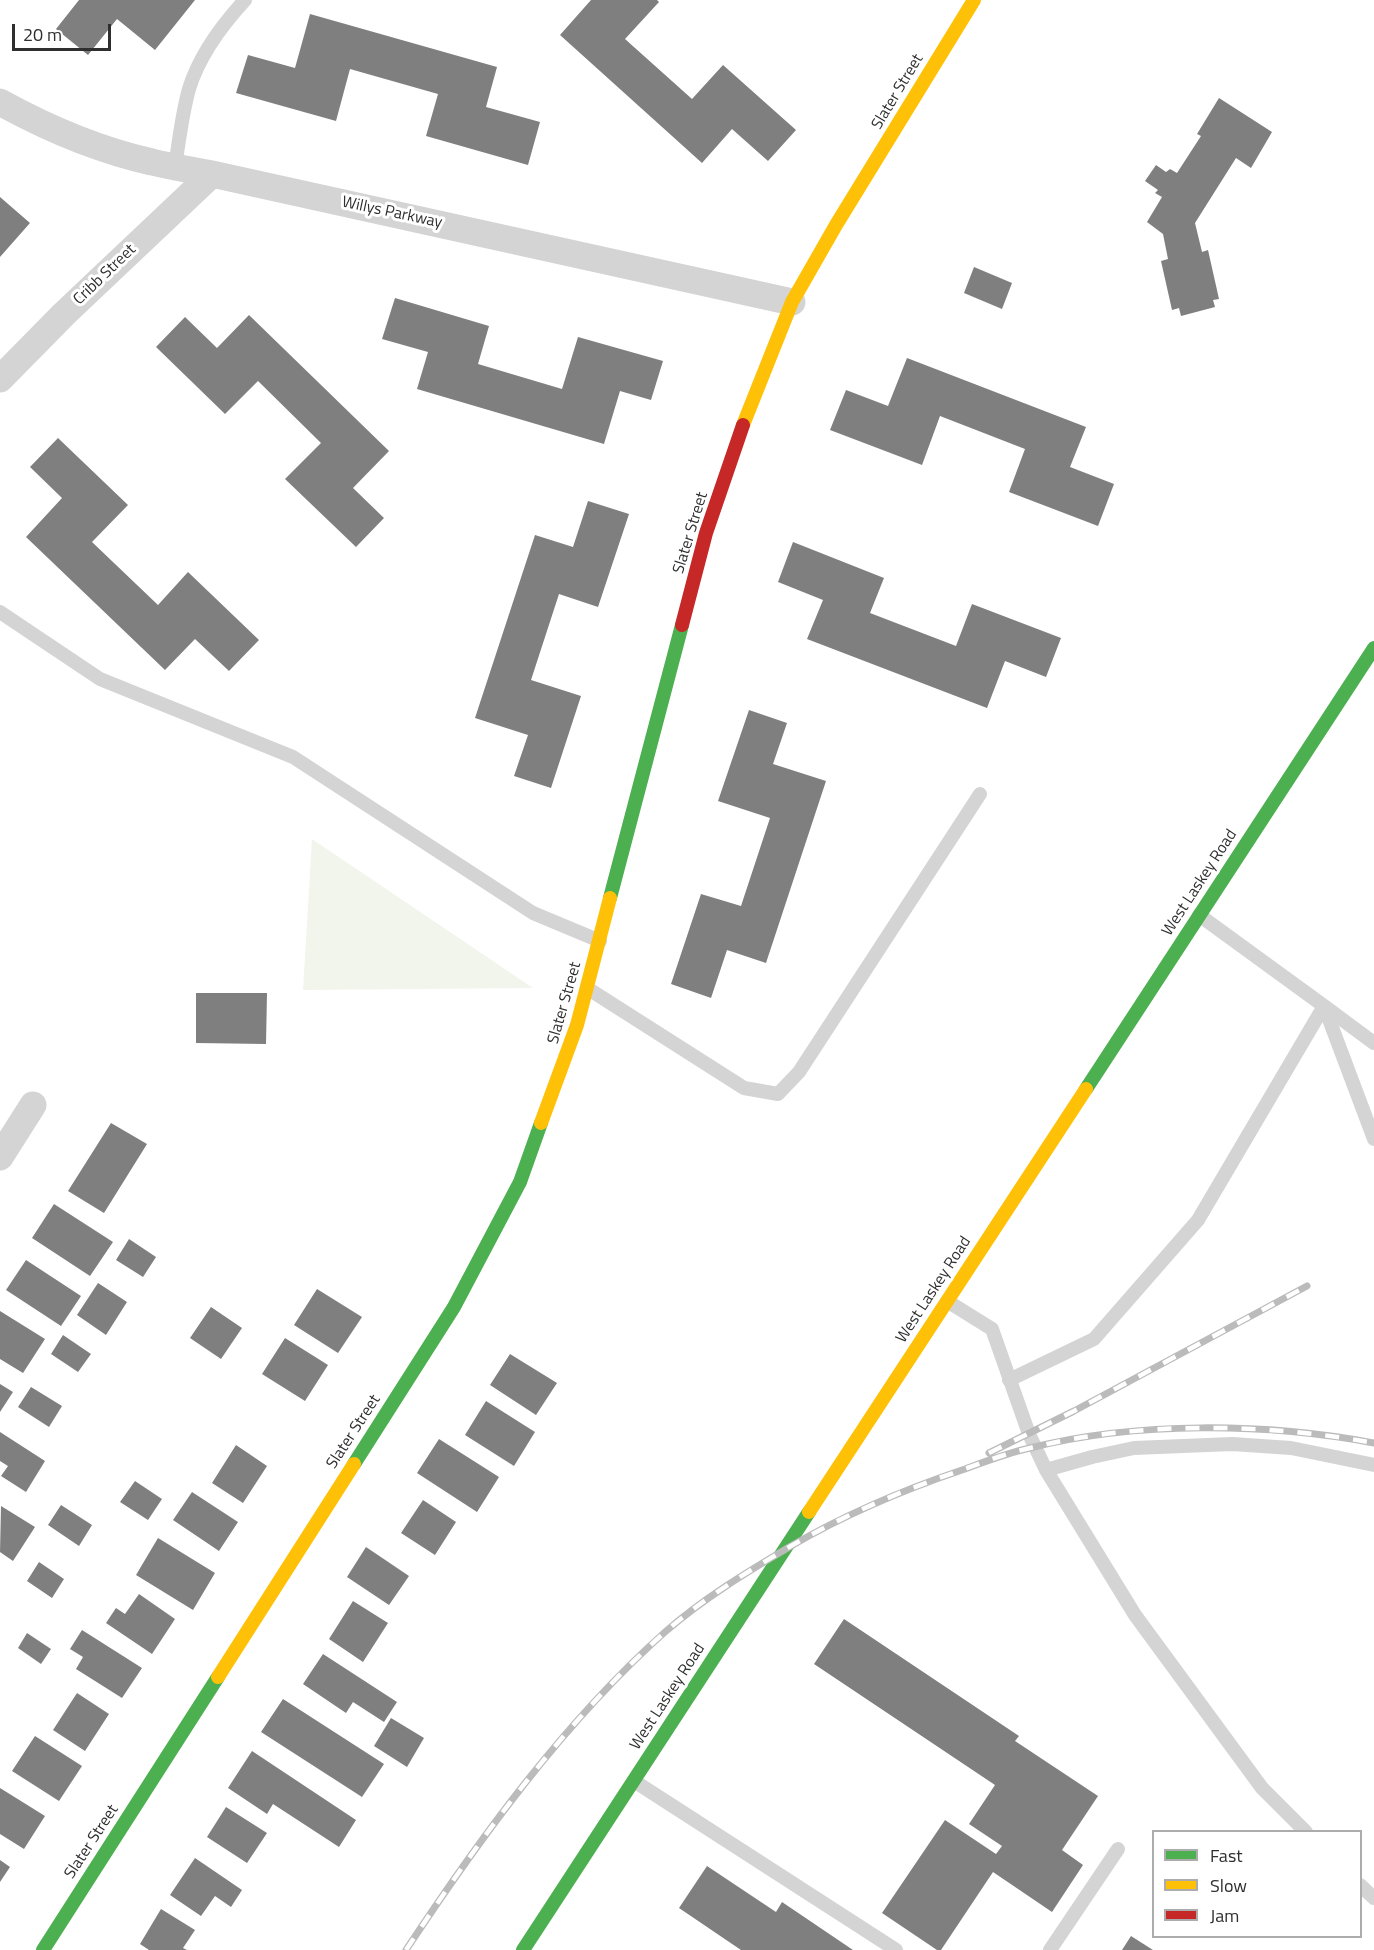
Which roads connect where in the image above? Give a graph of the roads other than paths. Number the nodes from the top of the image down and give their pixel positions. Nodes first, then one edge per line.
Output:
1 (245, 0) edge
2 (974, 0) edge
3 (0, 102) edge
4 (175, 167) junction
5 (212, 174) junction
6 (792, 302) junction
7 (0, 379) edge
8 (0, 612) edge
9 (1374, 648) edge
10 (980, 794) dead end
11 (1199, 915) junction
12 (600, 940) junction
13 (587, 988) junction
14 (1324, 1006) junction
15 (1374, 1043) edge
16 (33, 1105) dead end
17 (1374, 1138) edge
18 (0, 1157) edge
19 (947, 1301) junction
20 (1009, 1380) junction
21 (1374, 1465) edge
22 (1046, 1470) junction
23 (634, 1781) junction
24 (1304, 1830) edge
25 (1118, 1849) dead end
26 (1362, 1887) edge
27 (1374, 1898) edge
28 (43, 1950) edge
29 (523, 1950) edge
30 (896, 1950) edge
31 (1050, 1950) edge

1 - 4 lane
2 - 6 street, Slater Street
3 - 4 street, Willys Parkway
4 - 5 street, Willys Parkway
5 - 6 street, Willys Parkway
5 - 7 street, Cribb Street
6 - 12 street, Slater Street
8 - 12 lane
9 - 11 street, West Laskey Road
10 - 13 lane
11 - 14 lane
11 - 19 street, West Laskey Road
12 - 13 street, Slater Street
13 - 28 street, Slater Street
14 - 15 lane
14 - 17 lane
14 - 20 lane
16 - 18 street
19 - 20 lane
19 - 23 street, West Laskey Road
20 - 22 lane
21 - 22 lane
22 - 24 lane
23 - 29 street, West Laskey Road
23 - 30 lane
25 - 31 lane
26 - 27 lane

